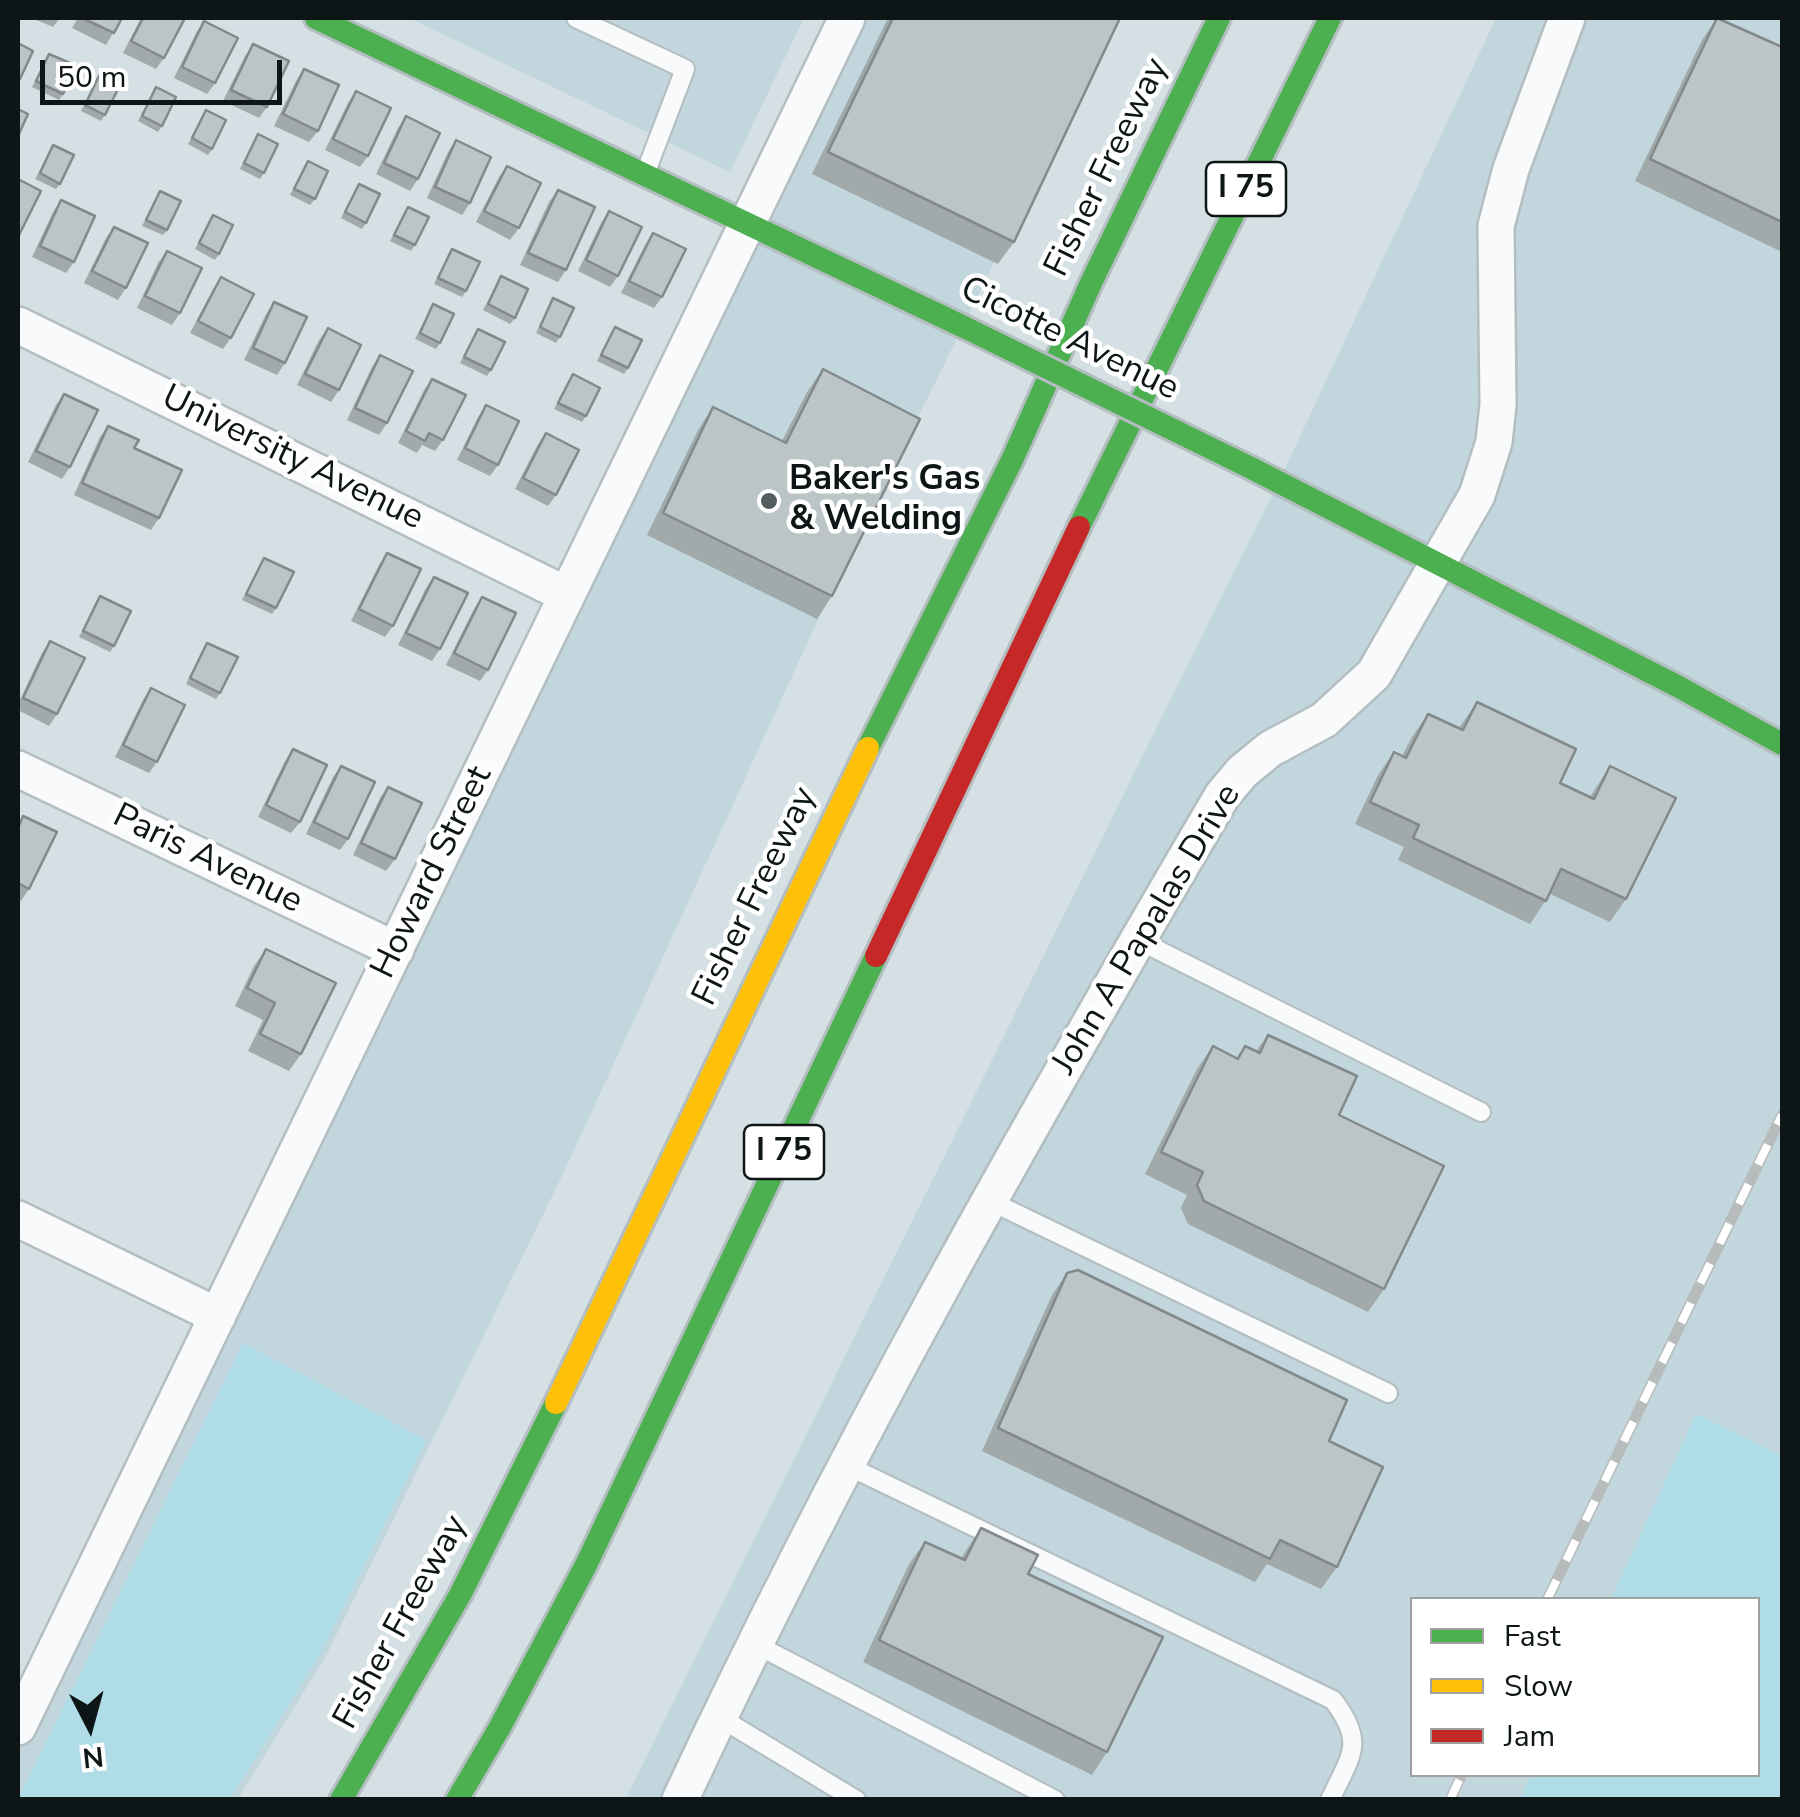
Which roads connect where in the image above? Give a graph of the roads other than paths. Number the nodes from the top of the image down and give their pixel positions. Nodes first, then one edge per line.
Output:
1 (316, 18) edge
2 (576, 18) edge
3 (847, 18) edge
4 (1219, 18) edge
5 (1330, 18) edge
6 (1566, 18) edge
7 (349, 25) edge
8 (644, 174) junction
9 (746, 226) junction
10 (18, 325) edge
11 (1439, 562) junction
12 (566, 594) junction
13 (1782, 744) edge
14 (18, 769) edge
15 (1138, 940) junction
16 (396, 950) junction
17 (1480, 1112) dead end
18 (990, 1202) junction
19 (18, 1220) edge
20 (218, 1316) junction
21 (1388, 1393) dead end
22 (846, 1465) junction
23 (753, 1643) junction
24 (29, 1675) edge
25 (719, 1717) junction
26 (18, 1728) edge
27 (831, 1794) edge
28 (342, 1800) edge
29 (458, 1800) edge
30 (680, 1800) edge
31 (856, 1800) edge
32 (1055, 1800) edge
33 (1330, 1800) edge

1 - 7 main road, Cicotte Avenue
2 - 8 lane
3 - 9 street, Howard Street
4 - 28 main road, Fisher Freeway / I 75
5 - 29 main road, I 75
6 - 11 street, John A Papalas Drive
7 - 8 main road, Cicotte Avenue
8 - 9 main road, Cicotte Avenue
9 - 11 main road, Cicotte Avenue, bridge
9 - 12 street, Howard Street
10 - 12 street, University Avenue
11 - 13 main road, Cicotte Avenue
11 - 15 street, John A Papalas Drive
12 - 16 street, Howard Street
14 - 16 street, Paris Avenue
15 - 17 lane
15 - 18 street, John A Papalas Drive
16 - 20 street, Howard Street
18 - 21 lane
18 - 22 street, John A Papalas Drive
19 - 20 street
20 - 24 street, Howard Street
22 - 23 street, John A Papalas Drive
22 - 33 lane
23 - 25 street, John A Papalas Drive
23 - 32 lane
24 - 26 street, Howard Street
25 - 27 lane
25 - 30 street, John A Papalas Drive
27 - 31 lane

